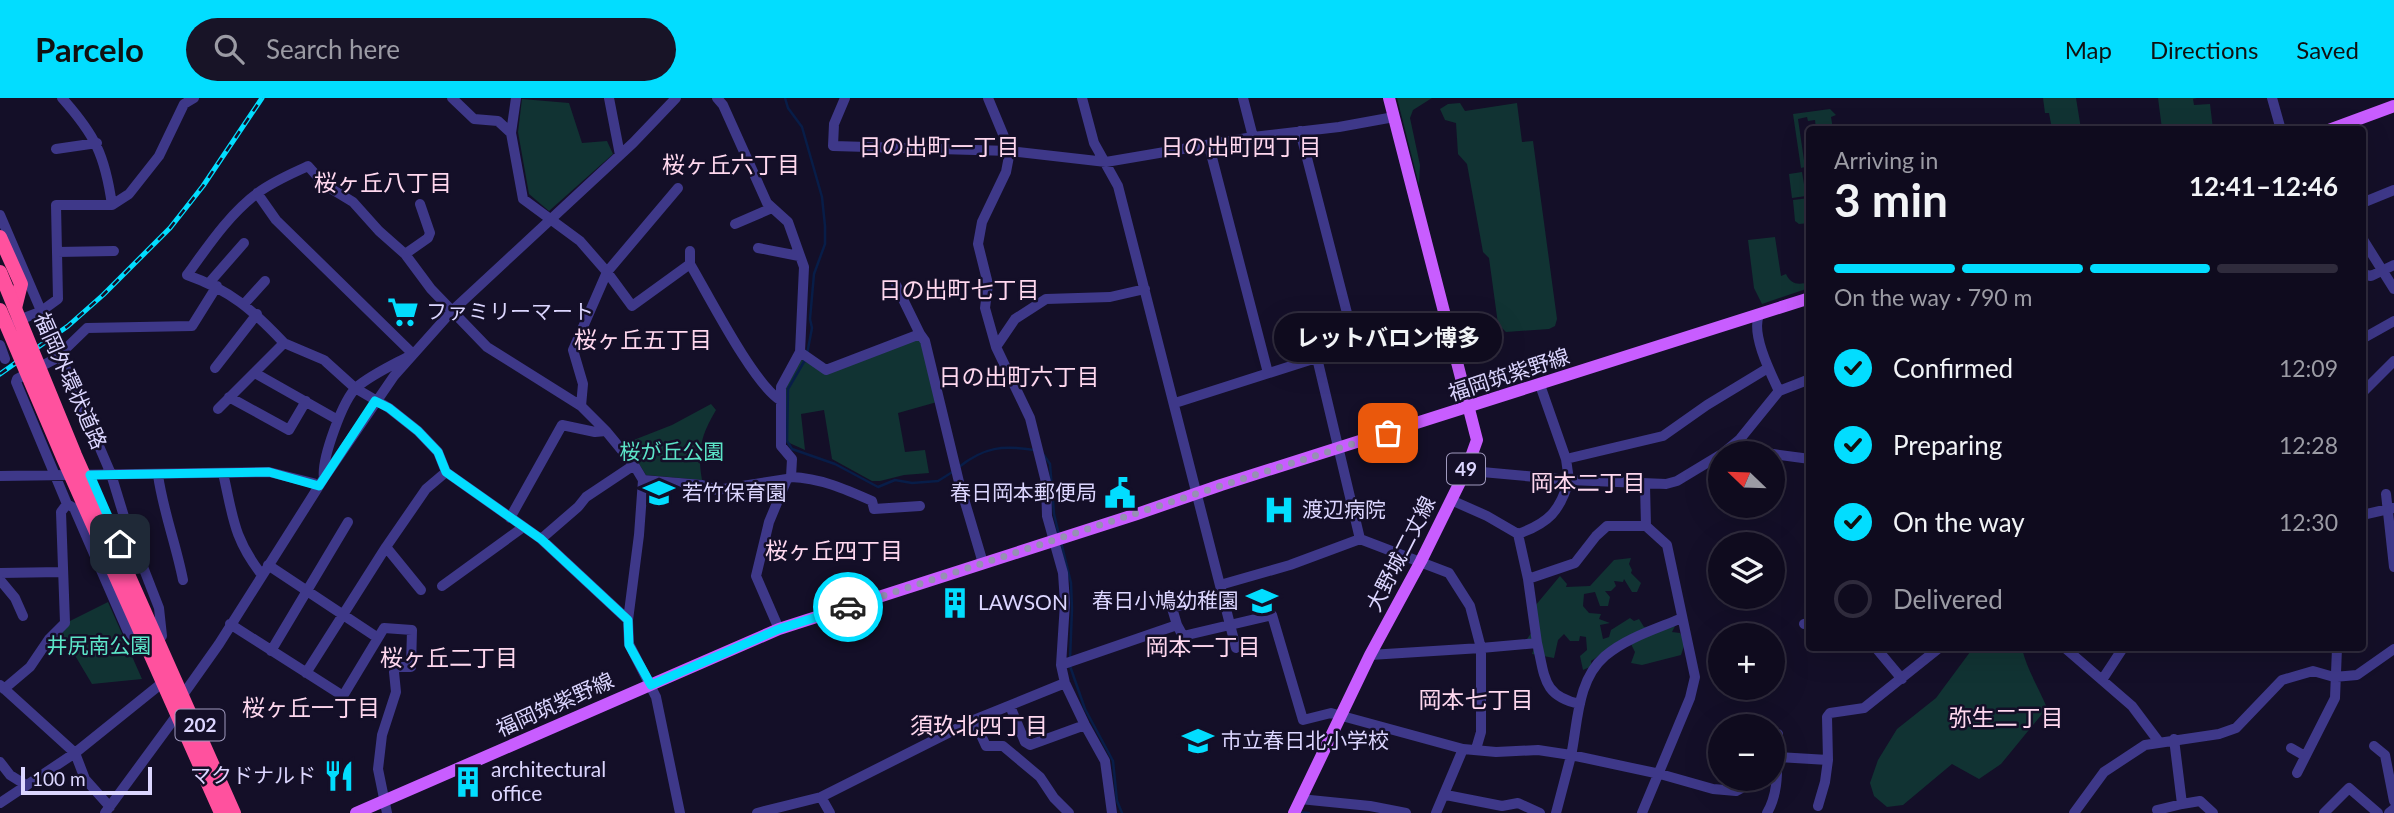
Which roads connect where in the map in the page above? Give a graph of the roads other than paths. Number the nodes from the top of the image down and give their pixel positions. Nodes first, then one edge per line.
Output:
1 (62, 98) edge
2 (194, 98) edge
3 (452, 98) edge
4 (516, 98) edge
5 (609, 98) edge
6 (676, 98) edge
7 (717, 98) edge
8 (845, 98) edge
9 (988, 98) edge
10 (1082, 98) edge
11 (1244, 98) edge
12 (1389, 98) edge
13 (2272, 98) edge
14 (2394, 106) edge
15 (1394, 117) junction
16 (2280, 126) edge
17 (2340, 126) edge
18 (1300, 131) junction
19 (511, 133) junction
20 (1253, 137) junction
21 (97, 143) junction
22 (1209, 146) junction
23 (56, 149) dead end
24 (1010, 150) junction
25 (620, 155) junction
26 (1106, 162) junction
27 (678, 188) dead end
28 (2394, 190) edge
29 (257, 193) junction
30 (2366, 200) edge
31 (420, 204) dead end
32 (112, 205) junction
33 (772, 208) junction
34 (0, 215) edge
35 (551, 220) junction
36 (735, 224) dead end
37 (0, 237) edge
38 (244, 243) dead end
39 (2366, 244) edge
40 (758, 248) dead end
41 (114, 251) dead end
42 (690, 251) dead end
43 (57, 252) junction
44 (405, 254) junction
45 (799, 256) junction
46 (690, 264) junction
47 (2394, 265) edge
48 (2383, 270) junction
49 (607, 272) junction
50 (0, 273) edge
51 (2366, 275) edge
52 (265, 281) dead end
53 (213, 284) junction
54 (896, 285) dead end
55 (1145, 289) junction
56 (2394, 289) edge
57 (1806, 299) edge
58 (244, 303) junction
59 (452, 311) junction
60 (40, 312) junction
61 (257, 314) junction
62 (1759, 315) junction
63 (7, 317) edge
64 (1445, 317) junction
65 (2394, 321) edge
66 (920, 334) junction
67 (2366, 337) edge
68 (284, 343) junction
69 (1355, 344) junction
70 (0, 345) edge
71 (996, 347) junction
72 (800, 352) junction
73 (59, 354) junction
74 (413, 354) junction
75 (1317, 358) junction
76 (5, 359) dead end
77 (2394, 361) edge
78 (215, 368) dead end
79 (1768, 368) junction
80 (34, 370) junction
81 (255, 373) junction
82 (1268, 373) junction
83 (1806, 381) edge
84 (1540, 385) junction
85 (355, 388) junction
86 (2366, 389) edge
87 (1779, 391) junction
88 (229, 397) junction
89 (780, 400) junction
90 (306, 401) junction
91 (375, 401) junction
92 (1175, 403) junction
93 (581, 406) junction
94 (1470, 407) junction
95 (218, 409) dead end
96 (338, 420) junction
97 (606, 431) junction
98 (1738, 441) edge
99 (1338, 448) junction
100 (1785, 455) edge
101 (1806, 458) edge
102 (1566, 459) junction
103 (1708, 462) edge
104 (634, 466) junction
105 (1467, 468) junction
106 (446, 472) junction
107 (223, 473) junction
108 (111, 474) junction
109 (90, 475) junction
110 (158, 475) junction
111 (0, 476) edge
112 (56, 476) junction
113 (72, 476) junction
114 (789, 478) junction
115 (643, 480) junction
116 (1569, 480) junction
117 (321, 482) junction
118 (1644, 485) junction
119 (1198, 493) junction
120 (2386, 495) dead end
121 (1451, 500) junction
122 (67, 504) junction
123 (920, 506) dead end
124 (2391, 508) edge
125 (2366, 514) edge
126 (510, 518) junction
127 (348, 522) dead end
128 (1646, 526) junction
129 (522, 528) junction
130 (1518, 534) junction
131 (541, 539) junction
132 (1058, 539) junction
133 (1360, 539) junction
134 (386, 547) junction
135 (1421, 561) junction
136 (983, 563) junction
137 (2394, 567) edge
138 (265, 570) junction
139 (62, 572) junction
140 (0, 573) edge
141 (1528, 579) junction
142 (0, 580) edge
143 (183, 580) dead end
144 (442, 586) dead end
145 (1222, 589) junction
146 (421, 590) dead end
147 (307, 591) junction
148 (342, 614) junction
149 (23, 617) dead end
150 (1682, 618) junction
151 (628, 620) junction
152 (230, 624) junction
153 (1177, 625) junction
154 (1231, 625) junction
155 (779, 629) junction
156 (162, 636) junction
157 (378, 638) junction
158 (145, 643) junction
159 (1537, 643) junction
160 (1237, 648) dead end
161 (1481, 648) junction
162 (2394, 649) edge
163 (271, 651) junction
164 (1879, 651) edge
165 (1935, 651) edge
166 (2068, 651) edge
167 (2121, 651) edge
168 (2337, 651) edge
169 (1370, 655) junction
170 (1061, 665) junction
171 (306, 673) junction
172 (2334, 677) junction
173 (1902, 679) junction
174 (2102, 680) junction
175 (162, 683) junction
176 (1065, 683) junction
177 (651, 685) junction
178 (2, 687) edge
179 (185, 692) junction
180 (1580, 704) junction
181 (1010, 706) junction
182 (177, 715) junction
183 (1341, 715) junction
184 (974, 720) junction
185 (1085, 725) junction
186 (2174, 739) junction
187 (2160, 742) junction
188 (2374, 746) dead end
189 (2291, 748) dead end
190 (1462, 749) junction
191 (1476, 749) junction
192 (75, 752) junction
193 (1571, 755) junction
194 (2305, 756) junction
195 (1785, 760) edge
196 (1828, 760) junction
197 (0, 762) edge
198 (2297, 773) dead end
199 (1660, 774) junction
200 (26, 785) junction
201 (1708, 788) edge
202 (1775, 791) edge
203 (1446, 794) junction
204 (821, 797) junction
205 (1300, 799) junction
206 (809, 800) junction
207 (2394, 801) edge
208 (0, 803) edge
209 (2182, 804) junction
210 (1818, 806) dead end
211 (385, 807) edge
212 (1336, 808) edge
213 (2394, 809) edge
214 (108, 810) edge
215 (2157, 812) edge
216 (220, 813) edge
217 (236, 813) edge
218 (356, 813) edge
219 (680, 813) edge
220 (757, 813) edge
221 (805, 813) edge
222 (830, 813) edge
223 (1069, 813) edge
224 (1112, 813) edge
225 (1294, 813) edge
226 (1406, 813) edge
227 (1436, 813) edge
228 (1540, 813) edge
229 (1556, 813) edge
230 (1642, 813) edge
231 (1768, 813) edge
232 (2074, 813) edge
233 (2213, 813) edge
234 (2324, 813) edge
235 (2378, 813) edge
236 (2389, 813) edge

1 - 21 street
2 - 32 street
3 - 19 street
4 - 19 street
5 - 25 street
6 - 25 street
7 - 33 street
8 - 24 street
9 - 24 street
10 - 26 street
11 - 20 street
12 - 15 main road, 大野城二丈線 / 49
13 - 16 street
14 - 17 main road
15 - 18 street
15 - 64 main road, 大野城二丈線 / 49
18 - 20 street
18 - 69 street
19 - 35 street
20 - 22 street
21 - 23 street
21 - 32 street
22 - 26 street
22 - 82 street
24 - 26 street
24 - 71 street
25 - 35 street
26 - 55 street
27 - 49 street
28 - 30 street
29 - 44 street
29 - 53 street
29 - 74 street
31 - 44 street
32 - 43 street
33 - 36 street
33 - 45 street
34 - 60 street
35 - 49 street
35 - 59 street
37 - 63 highway
38 - 53 street
39 - 48 street
40 - 45 street
41 - 43 street
42 - 46 street
43 - 60 street
44 - 59 street
45 - 72 street
46 - 49 street
46 - 89 street
47 - 48 street
48 - 51 street
48 - 56 street
49 - 93 street
50 - 63 highway, 福岡外環状道路 / 202
50 - 217 highway, bridge
52 - 58 street
53 - 58 street
53 - 73 street
54 - 66 street
55 - 71 street
55 - 92 street
57 - 62 main road, 福岡筑紫野線
58 - 61 street
59 - 74 street
59 - 93 street
60 - 63 street
60 - 73 street
61 - 68 street
61 - 78 street
62 - 79 street
62 - 84 main road, 福岡筑紫野線
63 - 80 highway, 福岡外環状道路 / 202
63 - 216 highway, bridge
64 - 69 street
64 - 94 main road, 大野城二丈線 / 49
65 - 67 street
66 - 72 street
66 - 136 street
68 - 81 street
68 - 85 street
69 - 75 street
70 - 76 street
71 - 132 street
72 - 89 street
73 - 80 street
73 - 108 street
74 - 85 street
74 - 91 street
75 - 82 street
75 - 99 street
77 - 86 street
79 - 87 street
79 - 102 street
80 - 109 highway, 福岡外環状道路 / 202
80 - 112 street
80 - 113 highway, 福岡外環状道路 / 202
81 - 88 street
81 - 90 street
82 - 92 street
83 - 87 street
84 - 94 main road, 福岡筑紫野線
84 - 102 street
85 - 91 street
85 - 96 street
87 - 98 street
88 - 90 street
88 - 95 street
89 - 114 street
90 - 96 street
91 - 106 street
91 - 117 street
92 - 119 street
93 - 97 street
94 - 99 main road, 福岡筑紫野線
94 - 105 main road, 大野城二丈線 / 49
96 - 117 street
97 - 104 street
97 - 126 street
99 - 119 main road, 福岡筑紫野線
99 - 133 street
100 - 101 street
102 - 116 street
103 - 118 street
104 - 115 street
104 - 131 street
105 - 116 street
105 - 121 main road, 大野城二丈線 / 49
106 - 126 street
106 - 134 street
107 - 110 street
107 - 117 street
107 - 138 street
108 - 109 street
108 - 110 street
108 - 156 street
109 - 113 street
109 - 156 highway, 福岡外環状道路 / 202
110 - 143 street
111 - 112 street
112 - 113 street
112 - 122 street
113 - 158 highway, 福岡外環状道路 / 202
114 - 115 street
114 - 123 street
114 - 155 street
115 - 151 street
116 - 118 street
116 - 130 street
117 - 138 street
118 - 128 street
119 - 132 main road, 福岡筑紫野線
119 - 145 street
120 - 124 street
121 - 130 street
121 - 135 main road, 大野城二丈線 / 49
122 - 139 street
122 - 158 street
124 - 125 street
124 - 137 street
126 - 129 street
127 - 147 street
128 - 141 street
128 - 150 street
129 - 131 street
129 - 144 street
130 - 141 street
131 - 151 street
132 - 136 main road, 福岡筑紫野線
132 - 170 street
133 - 135 street
133 - 145 street
134 - 146 street
134 - 148 street
135 - 161 street
135 - 169 main road, 大野城二丈線 / 49
136 - 155 main road, 福岡筑紫野線
138 - 147 street
138 - 152 street
139 - 140 street
139 - 178 street
141 - 159 street
142 - 149 street
145 - 153 street
145 - 154 street
147 - 148 street
147 - 163 street
148 - 157 street
148 - 171 street
150 - 180 street
150 - 199 street
151 - 177 street
152 - 163 street
152 - 179 street
153 - 154 street
153 - 170 street
154 - 160 street
154 - 183 street
155 - 177 main road, 福岡筑紫野線
156 - 179 highway, 福岡外環状道路 / 202
157 - 171 street
157 - 211 street
158 - 175 highway, 福岡外環状道路 / 202
159 - 161 street
159 - 180 street
161 - 169 street
161 - 191 street
162 - 172 street
163 - 171 street
164 - 173 street
165 - 173 street
166 - 174 street
167 - 174 street
168 - 172 street
169 - 183 main road, 大野城二丈線 / 49
170 - 176 street
172 - 186 street
172 - 194 street
173 - 196 street
174 - 187 street
175 - 182 highway, 福岡外環状道路 / 202
175 - 192 street
176 - 181 street
176 - 185 street
177 - 211 main road, 福岡筑紫野線
177 - 219 street
178 - 192 street
179 - 182 street
179 - 217 highway, 福岡外環状道路 / 202
180 - 193 street
181 - 184 street
181 - 185 street
182 - 214 street
182 - 216 highway, 福岡外環状道路 / 202
183 - 190 street
183 - 205 main road, 大野城二丈線 / 49
184 - 204 street
184 - 223 street
185 - 224 street
186 - 187 street
186 - 209 street
187 - 232 street
188 - 207 street
189 - 194 street
190 - 191 street
190 - 203 street
191 - 193 street
192 - 200 street
192 - 214 street
193 - 199 street
193 - 229 street
194 - 198 street
195 - 196 street
196 - 210 street
197 - 200 street
199 - 201 street
199 - 230 street
200 - 208 street
202 - 231 street
203 - 227 street
203 - 228 street
204 - 206 street
204 - 222 street
205 - 212 street
205 - 225 main road, 大野城二丈線 / 49
206 - 220 street
206 - 221 street
209 - 215 street
209 - 233 street
211 - 218 main road, 福岡筑紫野線
212 - 226 street
213 - 236 street
234 - 235 street

